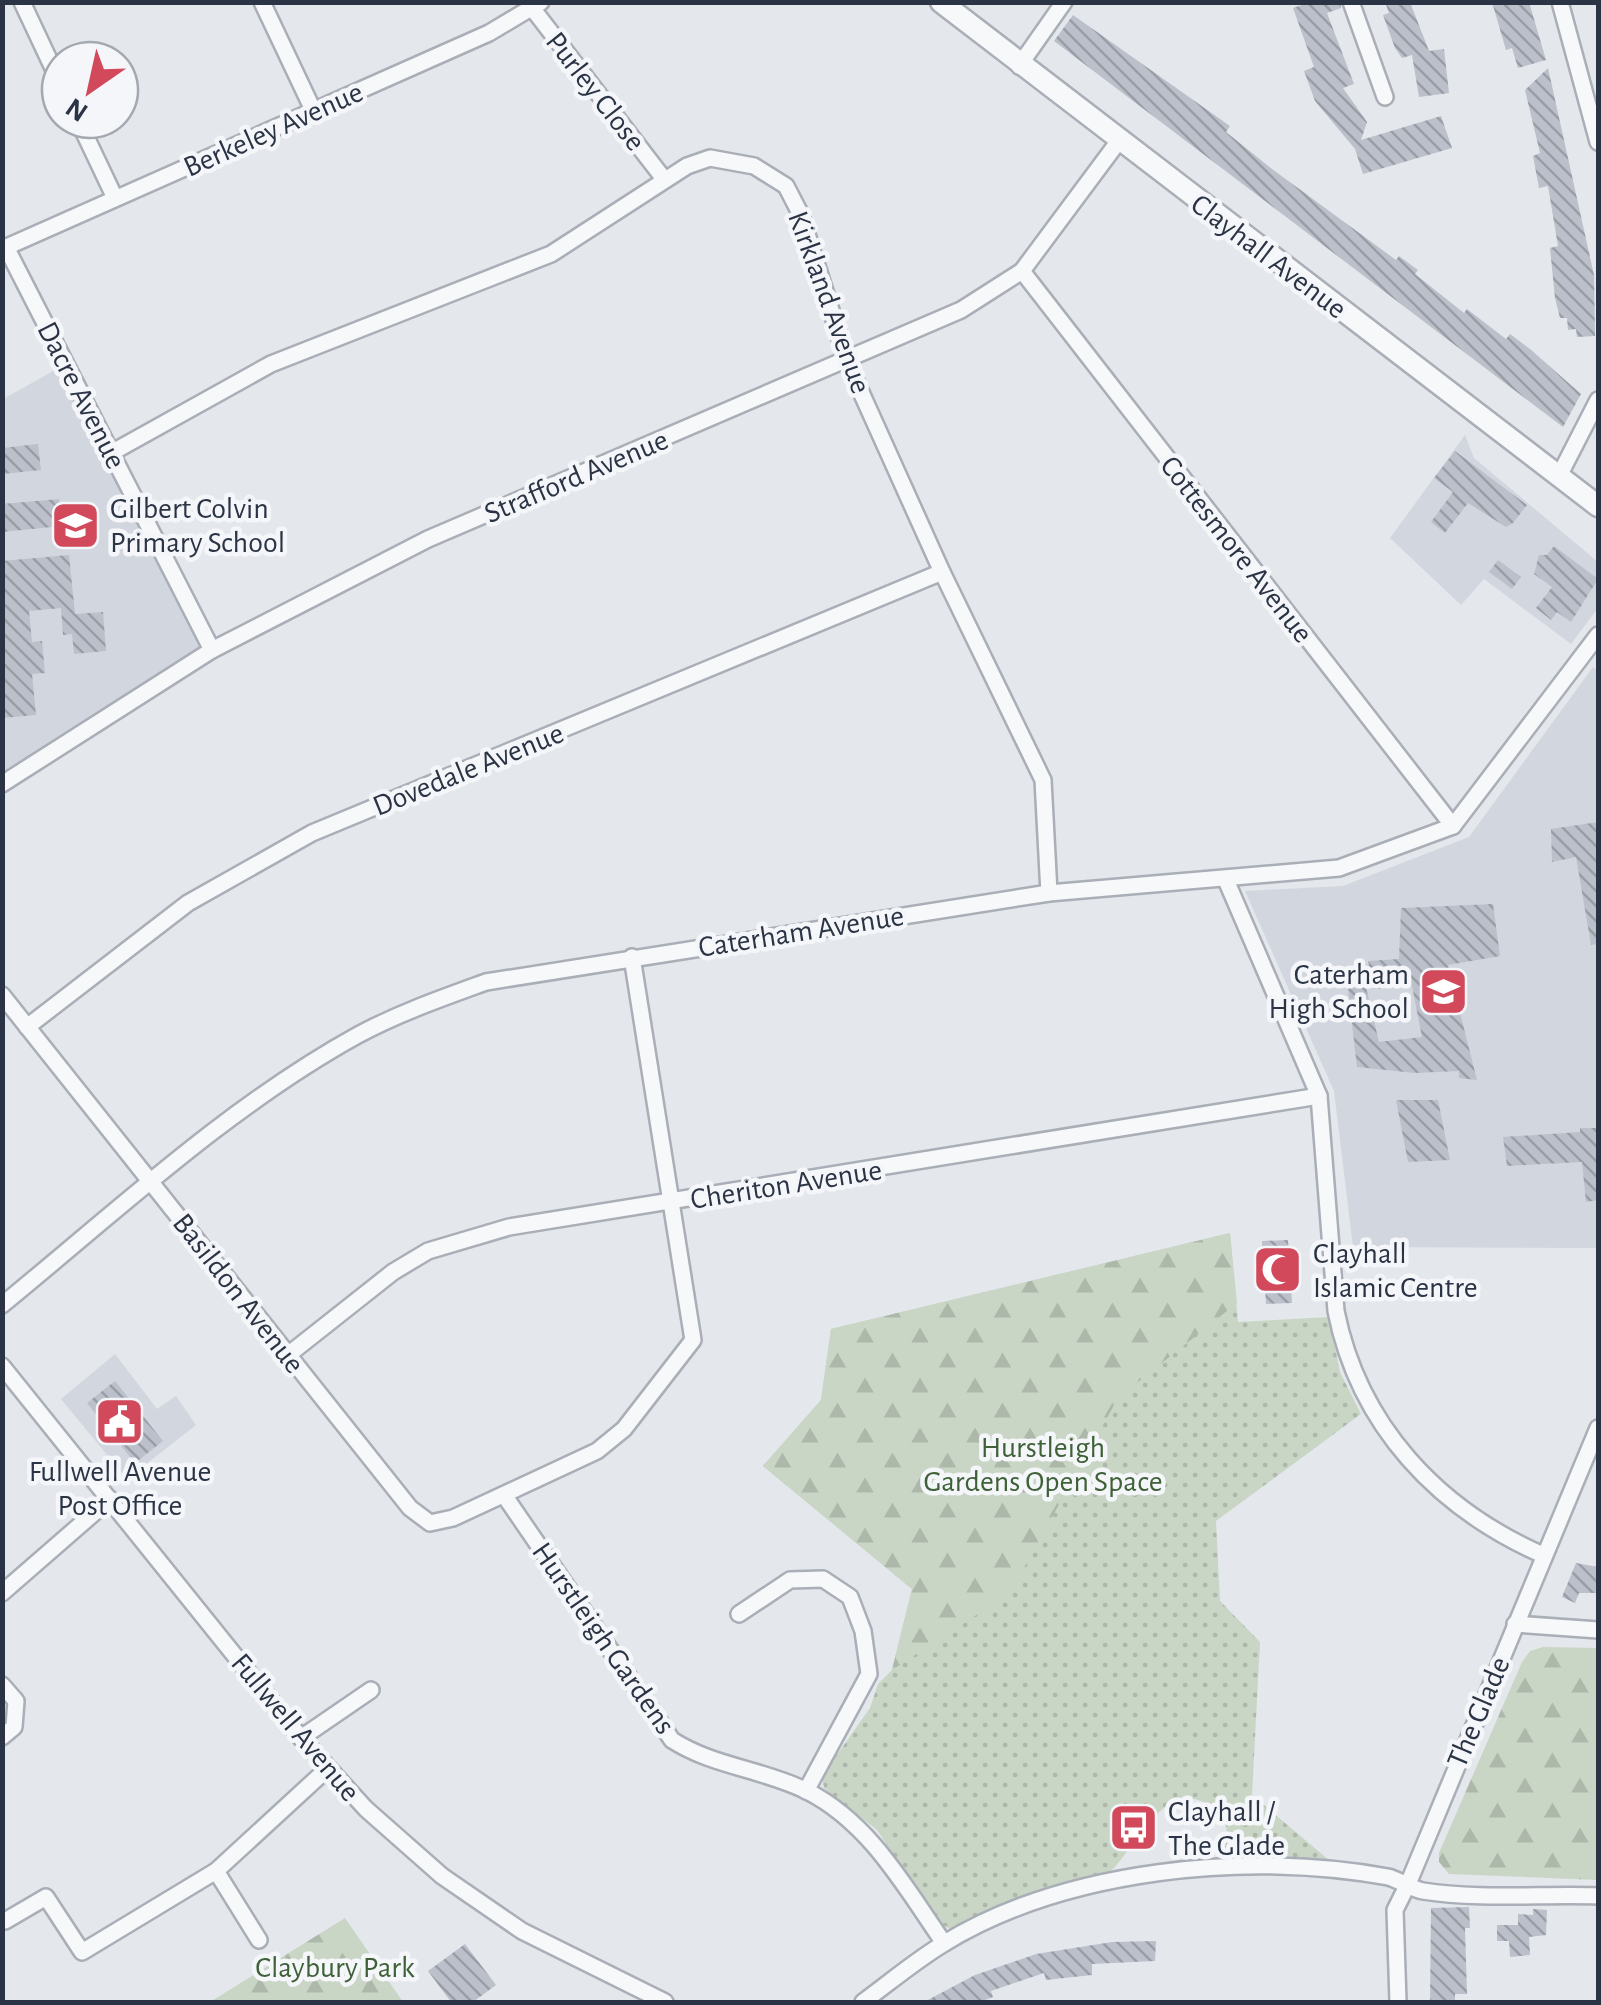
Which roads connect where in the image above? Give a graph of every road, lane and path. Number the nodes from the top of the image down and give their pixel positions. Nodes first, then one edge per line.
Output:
1 (22, 2) edge
2 (262, 2) edge
3 (941, 2) edge
4 (1064, 2) edge
5 (1351, 2) edge
6 (1560, 2) edge
7 (534, 5) edge
8 (40, 40) edge
9 (1019, 66) junction
10 (1385, 97) dead end
11 (314, 112) junction
12 (87, 140) edge
13 (1118, 142) junction
14 (1598, 142) edge
15 (664, 179) junction
16 (115, 198) junction
17 (4, 248) edge
18 (1022, 271) junction
19 (848, 361) junction
20 (1598, 400) edge
21 (111, 453) junction
22 (1559, 476) junction
23 (1598, 506) edge
24 (942, 572) junction
25 (1598, 635) edge
26 (212, 650) junction
27 (2, 784) edge
28 (1453, 826) junction
29 (1226, 880) junction
30 (1050, 893) junction
31 (632, 956) junction
32 (2, 996) edge
33 (27, 1026) junction
34 (1319, 1096) junction
35 (152, 1183) junction
36 (668, 1203) junction
37 (2, 1304) edge
38 (288, 1355) junction
39 (2, 1366) edge
40 (1598, 1428) edge
41 (504, 1495) junction
42 (110, 1499) junction
43 (1544, 1556) junction
44 (2, 1593) edge
45 (738, 1614) dead end
46 (1515, 1624) junction
47 (1598, 1630) edge
48 (2, 1685) edge
49 (371, 1690) dead end
50 (2, 1737) edge
51 (301, 1738) junction
52 (328, 1769) junction
53 (806, 1791) junction
54 (216, 1872) junction
55 (1408, 1884) junction
56 (1598, 1896) edge
57 (4, 1921) edge
58 (260, 1940) dead end
59 (944, 1943) junction
60 (666, 2002) edge
61 (863, 2002) edge
62 (1398, 2002) edge

1 - 8 street
2 - 11 street
3 - 9 street, Clayhall Avenue
4 - 9 street
5 - 10 street
6 - 14 street
7 - 11 street, Berkeley Avenue
7 - 15 street, Purley Close
9 - 13 street, Clayhall Avenue
11 - 16 street, Berkeley Avenue
12 - 16 street
13 - 18 street, Strafford Avenue
13 - 22 street, Clayhall Avenue
15 - 19 street, Kirkland Avenue
15 - 21 street, Kirkland Avenue
16 - 17 street, Berkeley Avenue
17 - 21 street, Dacre Avenue
18 - 19 street, Strafford Avenue
18 - 28 street, Cottesmore Avenue
19 - 24 street, Kirkland Avenue
19 - 26 street, Strafford Avenue
20 - 22 street
21 - 26 street, Dacre Avenue
22 - 23 street, Clayhall Avenue
24 - 30 street, Kirkland Avenue
24 - 33 street, Dovedale Avenue
25 - 28 street
26 - 27 street, Strafford Avenue
28 - 29 street, Caterham Avenue
29 - 30 street, Caterham Avenue
29 - 34 street
30 - 31 street, Caterham Avenue
31 - 35 street, Caterham Avenue
31 - 36 street
32 - 33 street, Basildon Avenue
33 - 35 street, Basildon Avenue
34 - 36 street, Cheriton Avenue
34 - 43 street
35 - 37 street, Caterham Avenue
35 - 38 street, Basildon Avenue
36 - 38 street, Cheriton Avenue
36 - 41 street
38 - 41 street, Basildon Avenue
39 - 42 street, Fullwell Avenue
40 - 43 street, The Glade
41 - 53 street, Hurstleigh Gardens
42 - 44 street
42 - 51 street, Fullwell Avenue
43 - 46 street, The Glade
45 - 53 street
46 - 47 street
46 - 55 street, The Glade
48 - 50 street
49 - 51 street
51 - 52 street, Fullwell Avenue
52 - 54 street
52 - 60 street, Fullwell Avenue
53 - 59 street, Hurstleigh Gardens
54 - 57 street
54 - 58 street
55 - 56 street
55 - 59 street
55 - 62 street, The Glade
59 - 61 street

